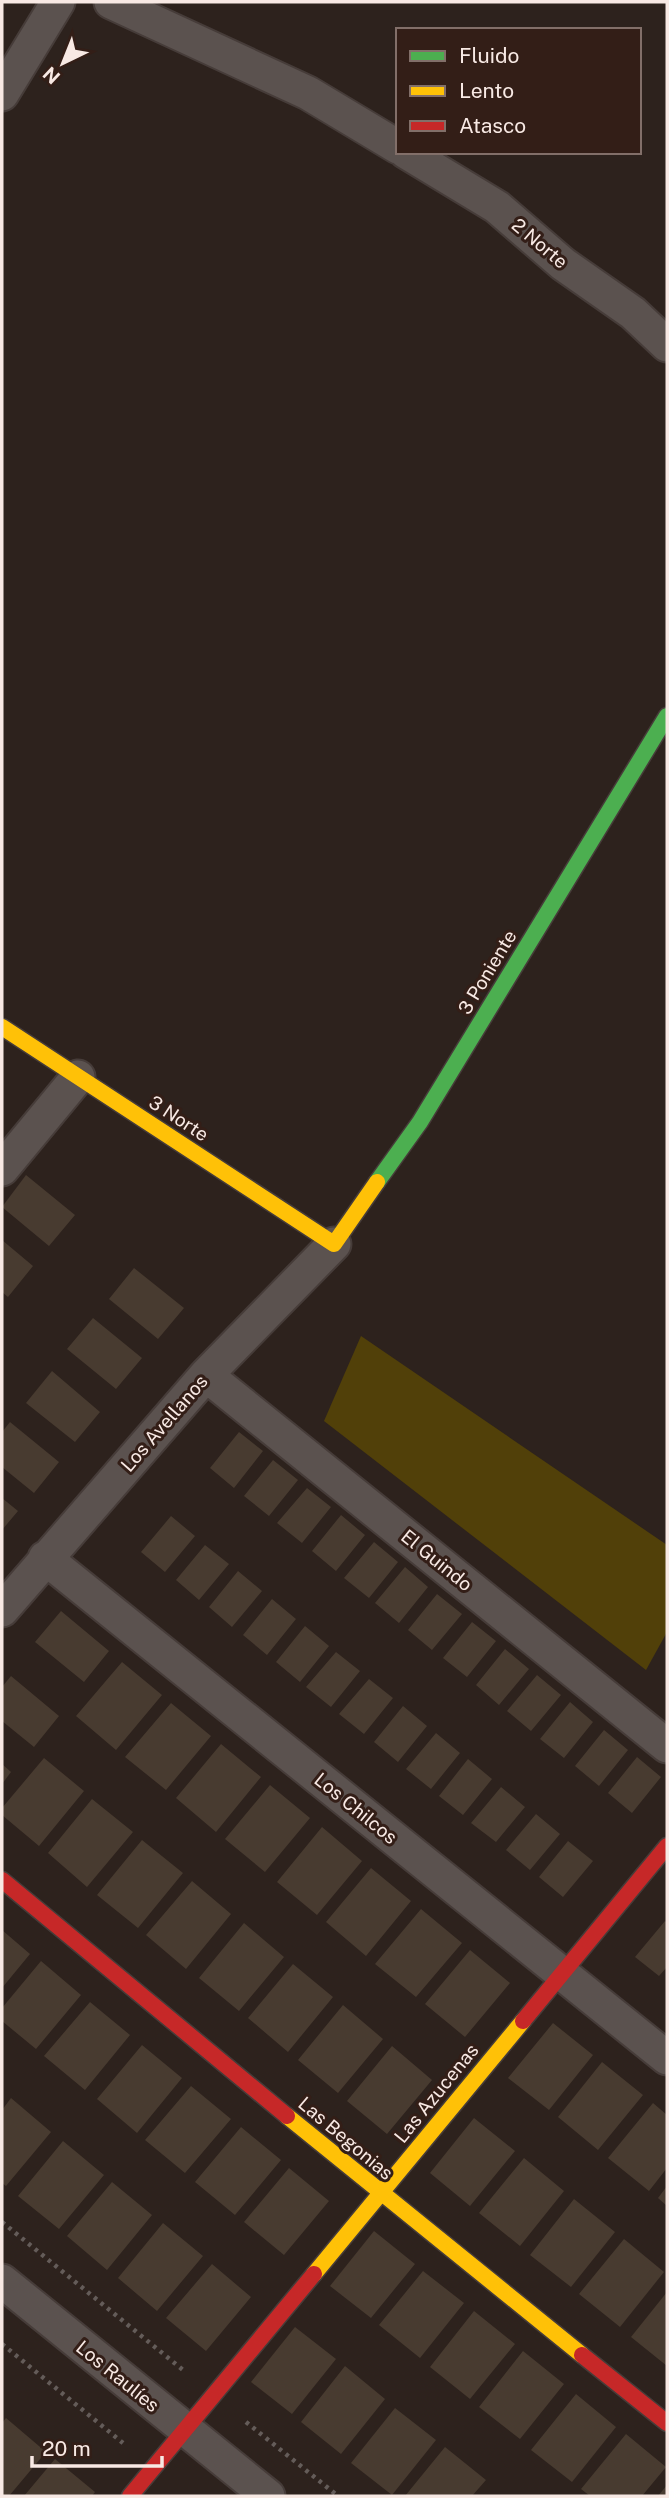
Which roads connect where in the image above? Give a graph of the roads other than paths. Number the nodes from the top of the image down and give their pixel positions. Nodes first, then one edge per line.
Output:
1 (58, 2) edge
2 (111, 2) edge
3 (2, 94) edge
4 (396, 146) edge
5 (409, 154) edge
6 (667, 345) edge
7 (667, 716) edge
8 (2, 1027) edge
9 (78, 1077) junction
10 (2, 1169) edge
11 (334, 1244) junction
12 (206, 1375) junction
13 (45, 1558) junction
14 (2, 1610) edge
15 (667, 1746) edge
16 (667, 1846) edge
17 (2, 1880) edge
18 (562, 1973) junction
19 (667, 2058) edge
20 (380, 2194) junction
21 (2, 2281) edge
22 (667, 2423) edge
23 (185, 2431) junction
24 (130, 2496) edge
25 (268, 2496) edge

1 - 3 street
2 - 4 street
5 - 6 street, 2 Norte
7 - 11 street, 3 Poniente
8 - 9 street, 3 Norte
9 - 10 street
9 - 11 street, 3 Norte
11 - 12 street, Los Avellanos
12 - 13 street, Los Avellanos
12 - 15 street, El Guindo
13 - 14 street, Los Avellanos
13 - 18 street, Los Chilcos
16 - 18 street, Las Azucenas
17 - 20 street, Las Begonias
18 - 19 street, Los Chilcos
18 - 20 street, Las Azucenas
20 - 22 street, Las Begonias
20 - 23 street, Las Azucenas
21 - 23 street, Los Raulíes
23 - 24 street, Las Azucenas
23 - 25 street, Los Raulíes

